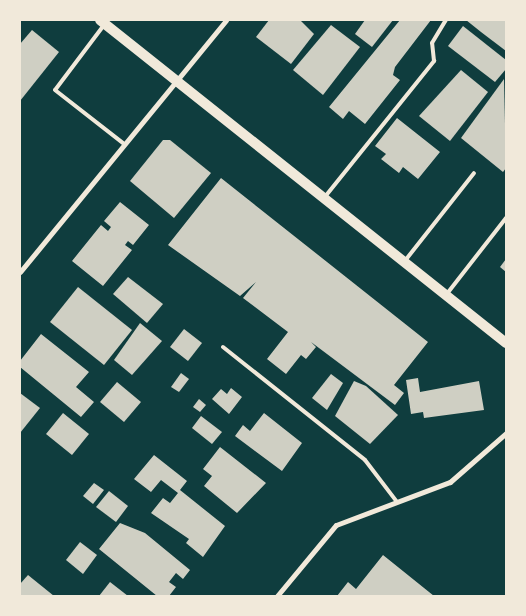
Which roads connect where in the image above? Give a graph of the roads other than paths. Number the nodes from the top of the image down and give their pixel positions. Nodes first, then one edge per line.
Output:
1 (226, 20) edge
2 (446, 20) edge
3 (102, 22) edge
4 (175, 80) junction
5 (124, 144) junction
6 (474, 173) dead end
7 (324, 198) junction
8 (506, 218) edge
9 (404, 262) junction
10 (20, 272) edge
11 (446, 295) junction
12 (505, 340) edge
13 (223, 347) dead end
14 (506, 433) edge
15 (397, 502) junction
16 (277, 596) edge

1 - 4 street
2 - 7 lane
3 - 4 main road
3 - 5 lane
4 - 5 street
4 - 7 main road
5 - 10 street
6 - 9 lane
7 - 9 main road
8 - 11 lane
9 - 11 main road
11 - 12 main road
13 - 15 lane
14 - 15 street
15 - 16 street

